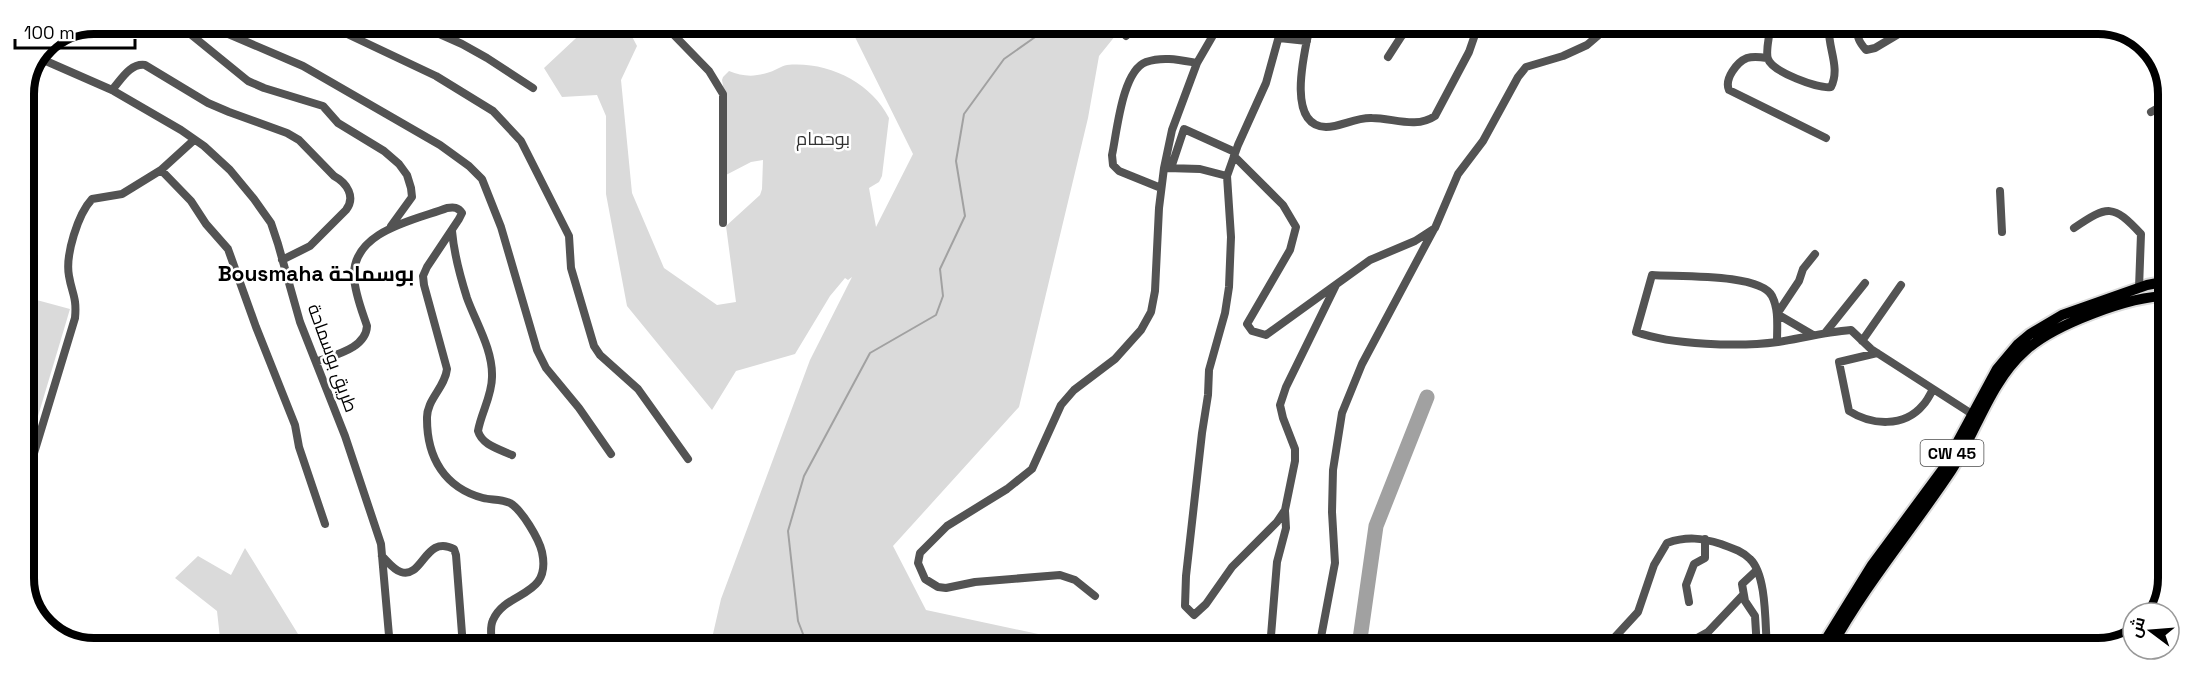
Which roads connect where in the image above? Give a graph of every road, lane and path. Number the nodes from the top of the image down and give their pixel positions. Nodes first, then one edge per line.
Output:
1 (190, 34) edge
2 (228, 34) edge
3 (347, 34) edge
4 (438, 34) edge
5 (673, 34) edge
6 (1213, 34) edge
7 (1280, 34) edge
8 (1308, 34) edge
9 (1399, 34) edge
10 (1475, 34) edge
11 (1600, 34) edge
12 (1769, 34) edge
13 (1829, 34) edge
14 (1858, 34) edge
15 (1899, 34) edge
16 (1402, 36) joint
17 (1279, 38) junction
18 (1307, 41) junction
19 (1388, 57) dead end
20 (1767, 58) junction
21 (45, 61) edge
22 (1197, 63) junction
23 (533, 88) dead end
24 (112, 90) junction
25 (2158, 108) edge
26 (2151, 112) dead end
27 (1174, 124) junction
28 (1184, 129) junction
29 (1826, 138) dead end
30 (194, 140) junction
31 (1234, 154) junction
32 (1167, 168) junction
33 (161, 170) junction
34 (1227, 176) junction
35 (1161, 188) junction
36 (2000, 191) dead end
37 (723, 223) dead end
38 (388, 228) junction
39 (1434, 228) junction
40 (2074, 228) dead end
41 (452, 231) junction
42 (2002, 232) dead end
43 (1815, 254) dead end
44 (282, 260) junction
45 (2158, 282) edge
46 (1865, 283) dead end
47 (1336, 285) junction
48 (1901, 285) dead end
49 (2139, 288) junction
50 (2158, 297) edge
51 (2116, 301) junction
52 (1777, 314) junction
53 (1825, 333) junction
54 (1813, 336) junction
55 (1862, 341) junction
56 (1777, 342) junction
57 (1877, 353) junction
58 (316, 363) junction
59 (1934, 389) junction
60 (1972, 414) junction
61 (35, 451) edge
62 (611, 454) dead end
63 (512, 455) dead end
64 (688, 459) dead end
65 (1285, 510) junction
66 (325, 524) dead end
67 (1705, 539) junction
68 (382, 556) junction
69 (1757, 570) junction
70 (1743, 595) junction
71 (1095, 596) dead end
72 (1689, 602) dead end
73 (1757, 637) edge
74 (389, 638) edge
75 (462, 638) edge
76 (492, 638) edge
77 (1271, 638) edge
78 (1321, 638) edge
79 (1615, 638) edge
80 (1697, 638) edge
81 (1766, 638) edge
82 (1827, 638) edge
83 (1837, 638) edge

1 - 38 street
2 - 62 street
3 - 64 street
4 - 23 street
5 - 37 street
6 - 22 street
7 - 17 street
8 - 18 street
9 - 16 street
10 - 18 street
11 - 39 street
12 - 20 street
13 - 20 street
14 - 15 street
16 - 19 street
17 - 18 street
17 - 31 street
20 - 29 street
21 - 24 street, طريق بوسماحة
22 - 27 street
22 - 35 street
24 - 30 street, طريق بوسماحة
24 - 44 street
25 - 26 street
27 - 28 street
27 - 32 street
28 - 31 street
28 - 32 street
30 - 33 street
30 - 44 street, طريق بوسماحة
31 - 34 street
31 - 47 street
32 - 34 street
32 - 35 street
33 - 61 street
33 - 66 street
34 - 65 street
35 - 71 street
36 - 42 street
38 - 41 street
38 - 58 street
39 - 47 street
39 - 78 street
40 - 49 street
41 - 63 street
41 - 76 street
43 - 52 street
44 - 58 street, طريق بوسماحة
45 - 49 main road, CW 45
46 - 53 street
47 - 65 street
48 - 55 street
49 - 51 main road, CW 45
50 - 51 main road, CW 45
51 - 60 main road, CW 45
51 - 83 main road
52 - 54 street
52 - 56 street
52 - 56 street
53 - 54 street
53 - 55 street
54 - 56 street
55 - 57 street
57 - 59 street
57 - 59 street
58 - 68 street, طريق بوسماحة
59 - 60 street
60 - 82 main road, CW 45
65 - 77 street
67 - 69 street
67 - 72 street
67 - 79 street
68 - 74 street, طريق بوسماحة
68 - 75 street
69 - 70 street
69 - 81 street
70 - 73 street
70 - 80 street

